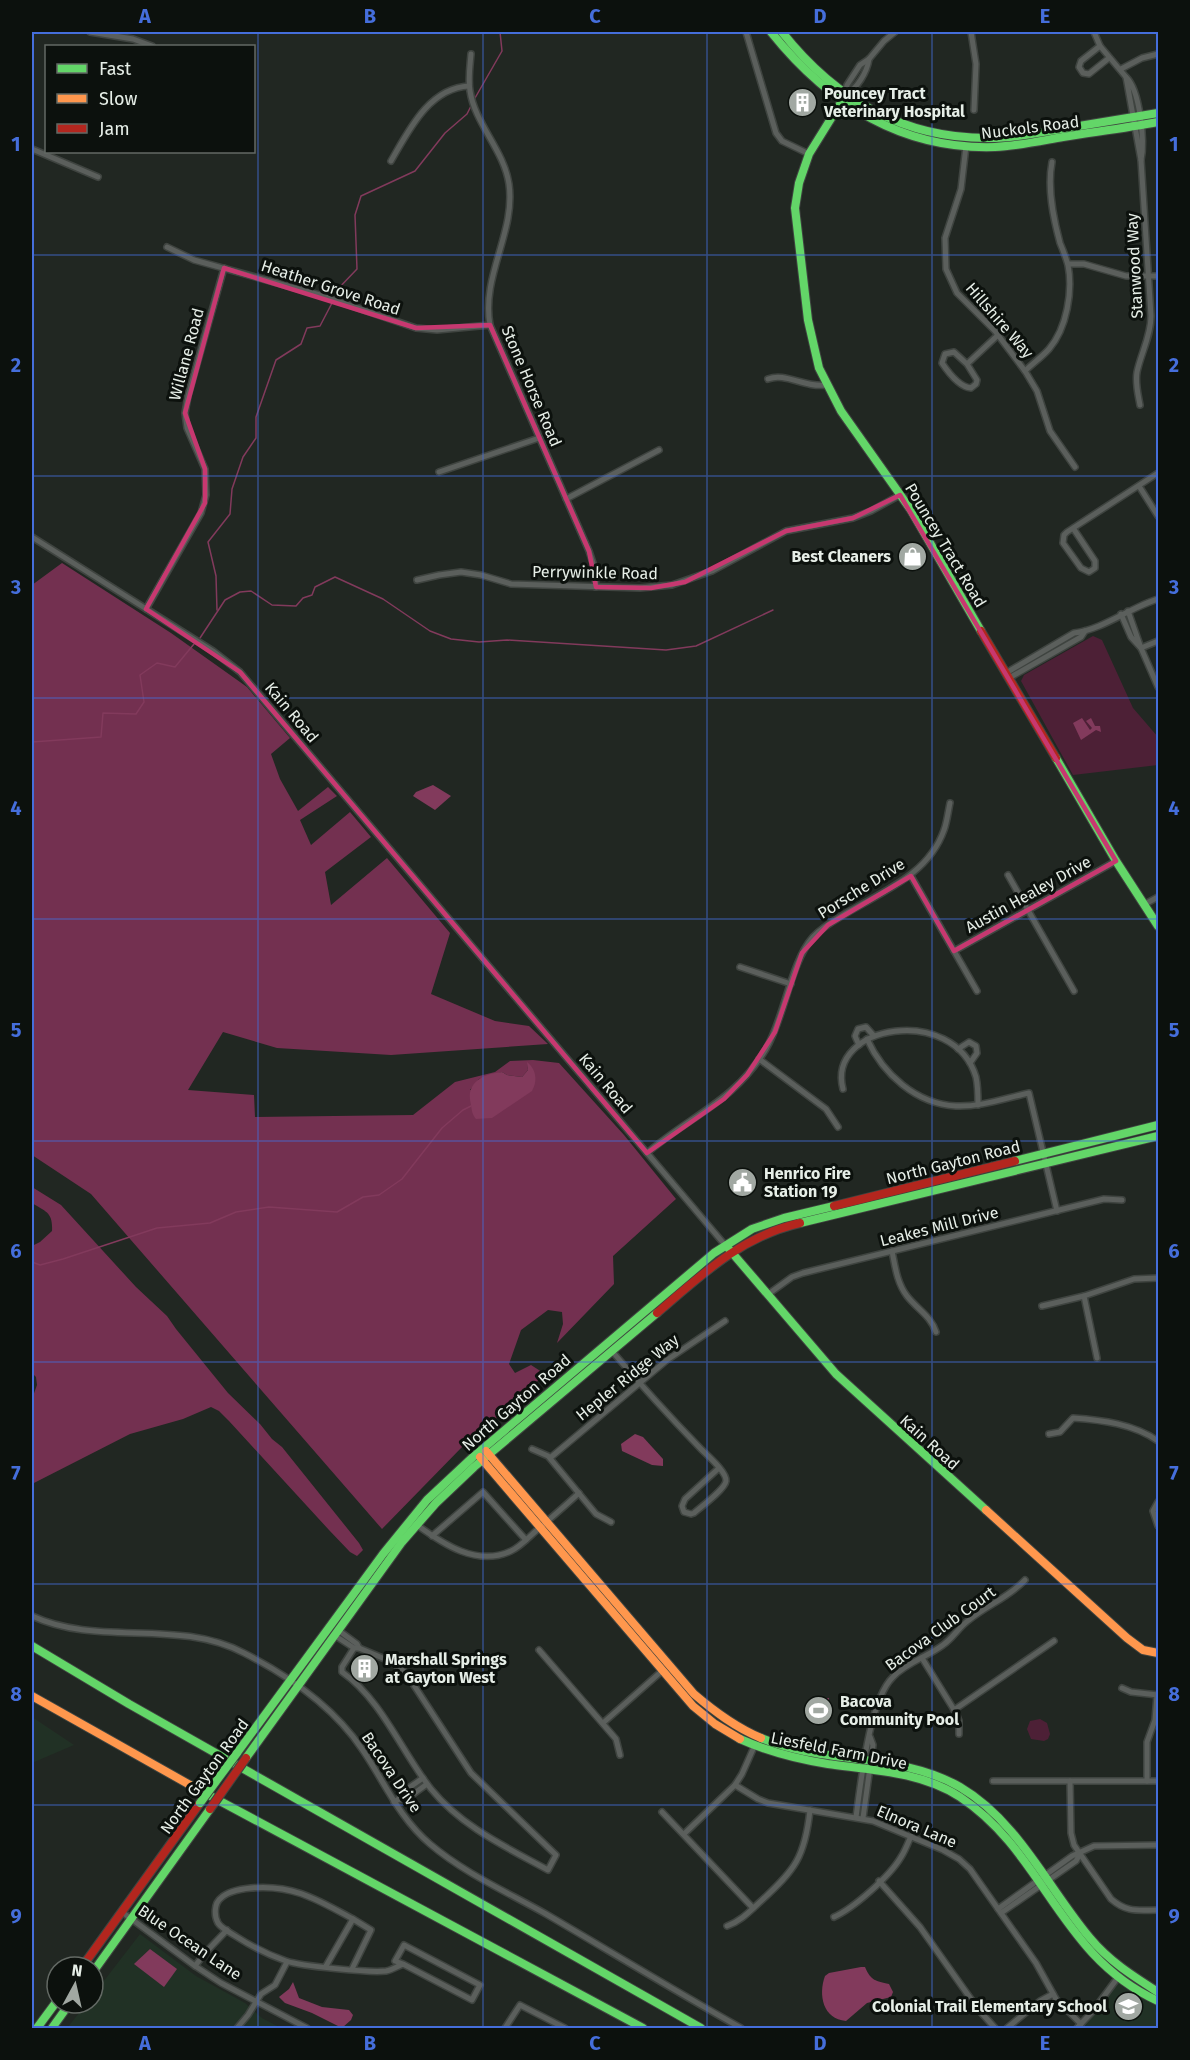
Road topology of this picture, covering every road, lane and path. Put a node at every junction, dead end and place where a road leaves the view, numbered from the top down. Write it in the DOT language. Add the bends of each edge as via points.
graph roads {
  1 [pos="90,32"];
  2 [pos="746,32"];
  3 [pos="771,32"];
  4 [pos="782,32"];
  5 [pos="895,32"];
  6 [pos="971,32"];
  7 [pos="1094,32"];
  8 [pos="110,33"];
  9 [pos="149,45"];
  10 [pos="1100,46"];
  11 [pos="471,54"];
  12 [pos="1158,54"];
  13 [pos="1109,58"];
  14 [pos="1121,69"];
  15 [pos="469,86"];
  16 [pos="843,99"];
  17 [pos="975,110"];
  18 [pos="1158,113"];
  19 [pos="1136,117"];
  20 [pos="1158,122"];
  21 [pos="1137,126"];
  22 [pos="966,146"];
  23 [pos="32,149"];
  24 [pos="809,154"];
  25 [pos="391,161"];
  26 [pos="1052,162"];
  27 [pos="98,177"];
  28 [pos="167,247"];
  29 [pos="1068,264"];
  30 [pos="224,268"];
  31 [pos="1149,276"];
  32 [pos="1158,276"];
  33 [pos="490,325"];
  34 [pos="998,335"];
  35 [pos="967,364"];
  36 [pos="1025,370"];
  37 [pos="768,379"];
  38 [pos="827,385"];
  39 [pos="1140,405"];
  40 [pos="539,438"];
  41 [pos="659,450"];
  42 [pos="1075,467"];
  43 [pos="439,471"];
  44 [pos="1158,473"];
  45 [pos="1139,486"];
  46 [pos="900,495"];
  47 [pos="566,499"];
  48 [pos="1158,516"];
  49 [pos="1073,528"];
  50 [pos="32,537"];
  51 [pos="417,580"];
  52 [pos="596,587"];
  53 [pos="1158,599"];
  54 [pos="146,609"];
  55 [pos="1128,610"];
  56 [pos="1121,614"];
  57 [pos="1158,641"];
  58 [pos="1141,648"];
  59 [pos="1008,676"];
  60 [pos="1158,687"];
  61 [pos="950,804"];
  62 [pos="1116,861"];
  63 [pos="1008,875"];
  64 [pos="911,876"];
  65 [pos="1158,897"];
  66 [pos="1145,904"];
  67 [pos="1028,908"];
  68 [pos="1158,926"];
  69 [pos="954,951"];
  70 [pos="740,968"];
  71 [pos="791,984"];
  72 [pos="977,991"];
  73 [pos="1074,991"];
  74 [pos="874,1036"];
  75 [pos="867,1039"];
  76 [pos="859,1045"];
  77 [pos="958,1049"];
  78 [pos="759,1059"];
  79 [pos="970,1063"];
  80 [pos="843,1089"];
  81 [pos="978,1105"];
  82 [pos="1158,1125"];
  83 [pos="838,1127"];
  84 [pos="1158,1136"];
  85 [pos="647,1153"];
  86 [pos="1043,1153"];
  87 [pos="1046,1163"];
  88 [pos="1122,1200"];
  89 [pos="1057,1211"];
  90 [pos="728,1248"];
  91 [pos="892,1251"];
  92 [pos="1158,1278"];
  93 [pos="767,1295"];
  94 [pos="1084,1296"];
  95 [pos="1042,1306"];
  96 [pos="724,1321"];
  97 [pos="936,1332"];
  98 [pos="611,1350"];
  99 [pos="1097,1358"];
  100 [pos="639,1383"];
  101 [pos="1049,1434"];
  102 [pos="1158,1441"];
  103 [pos="532,1449"];
  104 [pos="483,1454"];
  105 [pos="550,1458"];
  106 [pos="719,1468"];
  107 [pos="579,1493"];
  108 [pos="1158,1502"];
  109 [pos="547,1522"];
  110 [pos="611,1522"];
  111 [pos="417,1524"];
  112 [pos="1158,1526"];
  113 [pos="540,1528"];
  114 [pos="432,1536"];
  115 [pos="526,1540"];
  116 [pos="1025,1580"];
  117 [pos="32,1616"];
  118 [pos="336,1632"];
  119 [pos="1054,1641"];
  120 [pos="32,1646"];
  121 [pos="356,1648"];
  122 [pos="539,1650"];
  123 [pos="1158,1653"];
  124 [pos="922,1658"];
  125 [pos="666,1668"];
  126 [pos="290,1681"];
  127 [pos="298,1686"];
  128 [pos="1122,1688"];
  129 [pos="1158,1695"];
  130 [pos="32,1696"];
  131 [pos="954,1710"];
  132 [pos="603,1723"];
  133 [pos="959,1734"];
  134 [pos="754,1747"];
  135 [pos="620,1755"];
  136 [pos="867,1765"];
  137 [pos="425,1781"];
  138 [pos="993,1781"];
  139 [pos="1070,1781"];
  140 [pos="1147,1781"];
  141 [pos="1158,1781"];
  142 [pos="413,1785"];
  143 [pos="735,1785"];
  144 [pos="417,1791"];
  145 [pos="397,1801"];
  146 [pos="810,1810"];
  147 [pos="662,1812"];
  148 [pos="860,1817"];
  149 [pos="684,1834"];
  150 [pos="911,1836"];
  151 [pos="1158,1845"];
  152 [pos="1080,1854"];
  153 [pos="879,1881"];
  154 [pos="1043,1881"];
  155 [pos="753,1908"];
  156 [pos="1158,1910"];
  157 [pos="1000,1911"];
  158 [pos="122,1912"];
  159 [pos="834,1917"];
  160 [pos="131,1919"];
  161 [pos="354,1919"];
  162 [pos="727,1926"];
  163 [pos="227,1930"];
  164 [pos="91,1955"];
  165 [pos="105,1955"];
  166 [pos="287,1962"];
  167 [pos="403,1964"];
  168 [pos="195,1966"];
  169 [pos="326,1966"];
  170 [pos="352,1969"];
  171 [pos="1120,1974"];
  172 [pos="1158,1992"];
  173 [pos="1053,1994"];
  174 [pos="255,2001"];
  175 [pos="1158,2001"];
  176 [pos="47,2015"];
  177 [pos="61,2015"];
  178 [pos="1079,2026"];
  179 [pos="37,2028"];
  180 [pos="52,2028"];
  181 [pos="237,2028"];
  182 [pos="307,2028"];
  183 [pos="505,2028"];
  184 [pos="565,2028"];
  185 [pos="643,2028"];
  186 [pos="701,2028"];
  187 [pos="741,2028"];
  188 [pos="995,2028"];
  189 [pos="1007,2028"];
  1 -- 8 [label="street"];
  2 -- 24 [label="street" via="776,134"];
  3 -- 16 [label="main road" via="804,73"];
  4 -- 16 [label="main road"];
  5 -- 16 [label="street" via="869,59 868,69"];
  6 -- 17 [label="street"];
  7 -- 10 [label="street, Stanwood Way"];
  8 -- 9 [label="street"];
  10 -- 13 [label="street, Stanwood Way"];
  10 -- 13 [label="street" via="1081,61 1083,73 1089,74"];
  11 -- 15 [label="street, Stone Horse Road"];
  12 -- 14 [label="street"];
  13 -- 14 [label="street, Stanwood Way"];
  14 -- 19 [label="street, Stanwood Way" via="1132,83"];
  15 -- 25 [label="street" via="445,92 425,108"];
  15 -- 33 [label="street, Stone Horse Road" via="509,183 508,217 491,281"];
  16 -- 19 [label="main road, Nuckols Road" via="903,124 968,137 1014,136"];
  16 -- 22 [label="main road, Nuckols Road" via="877,123 907,135"];
  16 -- 24 [label="main road, Pouncey Tract Road"];
  18 -- 19 [label="main road, Nuckols Road"];
  19 -- 21 [label="street, Stanwood Way"];
  20 -- 21 [label="main road, Nuckols Road"];
  21 -- 22 [label="main road, Nuckols Road" via="1008,146"];
  21 -- 31 [label="street, Stanwood Way"];
  22 -- 34 [label="street, Hillshire Way" via="961,189 945,238 946,269 957,293"];
  23 -- 27 [label="street"];
  24 -- 38 [label="main road, Pouncey Tract Road" via="799,183 795,217 810,333"];
  26 -- 29 [label="street" via="1053,208"];
  28 -- 30 [label="street, Heather Grove Road" via="182,256"];
  29 -- 31 [label="street" via="1084,264 1126,276"];
  29 -- 36 [label="street" via="1068,299 1061,327 1050,348"];
  30 -- 33 [label="street, Heather Grove Road" via="416,328"];
  30 -- 54 [label="street, Willane Road" via="185,413 190,437 205,469 205,503"];
  31 -- 32 [label="street"];
  31 -- 39 [label="street, Stanwood Way" via="1151,324 1137,372"];
  33 -- 40 [label="street, Stone Horse Road"];
  34 -- 35 [label="street"];
  34 -- 36 [label="street, Hillshire Way"];
  35 -- 35 [label="street" via="977,380 971,388 964,387 942,363 945,354 954,352"];
  36 -- 42 [label="street, Hillshire Way" via="1050,431"];
  37 -- 38 [label="street" via="779,376 810,386"];
  38 -- 46 [label="main road, Pouncey Tract Road"];
  40 -- 43 [label="street"];
  40 -- 47 [label="street, Stone Horse Road"];
  41 -- 47 [label="street"];
  44 -- 45 [label="street"];
  45 -- 48 [label="street"];
  45 -- 49 [label="street"];
  46 -- 52 [label="street, Perrywinkle Road" via="853,518 786,531 684,582 651,588"];
  46 -- 59 [label="main road, Pouncey Tract Road"];
  47 -- 52 [label="street, Stone Horse Road" via="590,551"];
  49 -- 49 [label="street" via="1064,535 1063,543 1081,568 1089,572 1095,561"];
  50 -- 54 [label="street, Kain Road"];
  51 -- 52 [label="street, Perrywinkle Road" via="465,572 511,584"];
  53 -- 55 [label="street"];
  54 -- 85 [label="street, Kain Road" via="240,672"];
  55 -- 56 [label="street"];
  55 -- 58 [label="street"];
  56 -- 58 [label="street" via="1131,637"];
  56 -- 59 [label="street"];
  57 -- 58 [label="street"];
  58 -- 60 [label="street"];
  59 -- 62 [label="main road, Pouncey Tract Road"];
  61 -- 64 [label="street, Porsche Drive" via="944,831 933,852"];
  62 -- 66 [label="main road, Pouncey Tract Road"];
  62 -- 67 [label="street, Austin Healey Drive"];
  63 -- 67 [label="street"];
  64 -- 69 [label="street"];
  64 -- 71 [label="street, Porsche Drive" via="820,930 802,953"];
  65 -- 66 [label="street"];
  66 -- 68 [label="main road, Pouncey Tract Road"];
  67 -- 69 [label="street, Austin Healey Drive"];
  67 -- 73 [label="street"];
  69 -- 72 [label="street"];
  70 -- 71 [label="street"];
  71 -- 78 [label="street, Porsche Drive" via="775,1032"];
  74 -- 75 [label="street"];
  74 -- 76 [label="street" via="866,1027 858,1029 855,1036"];
  74 -- 77 [label="street" via="900,1030 919,1031 936,1035"];
  75 -- 76 [label="street"];
  75 -- 81 [label="street" via="878,1060 905,1087 941,1103"];
  76 -- 80 [label="street" via="843,1068"];
  77 -- 79 [label="street"];
  77 -- 79 [label="street" via="969,1042 976,1046 977,1053"];
  78 -- 83 [label="street" via="826,1109"];
  78 -- 85 [label="street, Porsche Drive" via="724,1099"];
  79 -- 81 [label="street" via="976,1078"];
  81 -- 86 [label="street" via="1029,1093"];
  82 -- 86 [label="main road, North Gayton Road"];
  84 -- 87 [label="main road, North Gayton Road"];
  85 -- 90 [label="street, Kain Road"];
  86 -- 87 [label="street"];
  86 -- 90 [label="main road, North Gayton Road" via="784,1218 752,1229"];
  87 -- 89 [label="street"];
  87 -- 90 [label="main road, North Gayton Road" via="794,1224"];
  88 -- 89 [label="street, Leakes Mill Drive" via="1108,1199"];
  89 -- 91 [label="street, Leakes Mill Drive"];
  90 -- 93 [label="main road, Kain Road"];
  90 -- 98 [label="main road, North Gayton Road"];
  90 -- 104 [label="main road, North Gayton Road" via="693,1269"];
  91 -- 93 [label="street, Leakes Mill Drive" via="803,1273"];
  91 -- 97 [label="street" via="901,1287 930,1319"];
  92 -- 94 [label="street" via="1134,1279"];
  93 -- 123 [label="main road, Kain Road" via="825,1362 879,1414 1126,1638 1143,1650"];
  94 -- 95 [label="street"];
  94 -- 99 [label="street"];
  96 -- 100 [label="street, Hepler Ridge Way"];
  98 -- 100 [label="street"];
  98 -- 104 [label="main road, North Gayton Road"];
  100 -- 105 [label="street, Hepler Ridge Way"];
  100 -- 106 [label="street"];
  101 -- 102 [label="street" via="1060,1432 1073,1418 1126,1426"];
  103 -- 105 [label="street"];
  104 -- 109 [label="main road, Liesfeld Farm Drive"];
  104 -- 111 [label="main road, North Gayton Road"];
  104 -- 113 [label="main road, Liesfeld Farm Drive"];
  104 -- 126 [label="main road, North Gayton Road" via="439,1488 404,1526"];
  105 -- 107 [label="street"];
  106 -- 106 [label="street" via="726,1476 724,1486 694,1513 684,1512 685,1499"];
  107 -- 109 [label="street"];
  107 -- 110 [label="street" via="598,1516"];
  108 -- 112 [label="street" via="1154,1511"];
  109 -- 113 [label="street"];
  109 -- 125 [label="main road, Liesfeld Farm Drive"];
  111 -- 114 [label="street"];
  111 -- 118 [label="main road, North Gayton Road"];
  113 -- 115 [label="street"];
  113 -- 125 [label="main road, Liesfeld Farm Drive"];
  114 -- 115 [label="street" via="464,1553 481,1556 511,1551"];
  114 -- 115 [label="street" via="483,1492"];
  116 -- 124 [label="street, Bacova Club Court"];
  117 -- 126 [label="street, Bacova Drive" via="57,1626 93,1632 172,1634 216,1642 244,1653"];
  118 -- 121 [label="street"];
  118 -- 127 [label="main road, North Gayton Road"];
  119 -- 131 [label="street"];
  120 -- 186 [label="main road"];
  121 -- 137 [label="street" via="342,1672 363,1690"];
  121 -- 137 [label="street" via="392,1662 406,1673 471,1773 556,1855 548,1870 471,1827"];
  122 -- 132 [label="street"];
  124 -- 131 [label="street"];
  124 -- 136 [label="street, Bacova Club Court" via="894,1676 885,1687 870,1737 873,1744"];
  125 -- 132 [label="street"];
  125 -- 134 [label="main road, Liesfeld Farm Drive" via="693,1706 727,1733"];
  125 -- 136 [label="main road, Liesfeld Farm Drive" via="710,1710 753,1737 789,1749"];
  126 -- 127 [label="street, Bacova Drive"];
  126 -- 158 [label="main road, North Gayton Road, bridge"];
  127 -- 145 [label="street, Bacova Drive" via="345,1727"];
  127 -- 160 [label="main road, North Gayton Road, bridge"];
  128 -- 129 [label="street"];
  129 -- 140 [label="street" via="1147,1742"];
  130 -- 185 [label="main road"];
  131 -- 133 [label="street"];
  132 -- 135 [label="street" via="616,1739"];
  134 -- 136 [label="main road, Liesfeld Farm Drive" via="791,1758"];
  134 -- 143 [label="street"];
  136 -- 148 [label="street, Bacova Club Court"];
  136 -- 154 [label="main road, Liesfeld Farm Drive" via="929,1773 967,1790 1007,1825"];
  137 -- 142 [label="street"];
  137 -- 144 [label="street"];
  138 -- 139 [label="street"];
  139 -- 140 [label="street"];
  139 -- 152 [label="street" via="1072,1839"];
  140 -- 141 [label="street"];
  142 -- 144 [label="street"];
  142 -- 145 [label="street"];
  143 -- 146 [label="street, Elnora Lane" via="768,1803"];
  143 -- 149 [label="street"];
  144 -- 145 [label="street"];
  145 -- 187 [label="street, Bacova Drive" via="429,1844 472,1873"];
  146 -- 148 [label="street, Elnora Lane"];
  146 -- 155 [label="street" via="805,1843 795,1865"];
  147 -- 149 [label="street"];
  148 -- 150 [label="street, Elnora Lane"];
  149 -- 155 [label="street"];
  150 -- 153 [label="street" via="892,1870"];
  150 -- 157 [label="street, Elnora Lane" via="959,1859"];
  151 -- 152 [label="street" via="1101,1845"];
  152 -- 154 [label="street" via="1076,1861"];
  152 -- 156 [label="street" via="1118,1905 1131,1910"];
  153 -- 159 [label="street" via="851,1908"];
  153 -- 188 [label="street" via="920,1927"];
  154 -- 157 [label="street"];
  154 -- 171 [label="main road, Liesfeld Farm Drive"];
  155 -- 162 [label="street"];
  157 -- 173 [label="street, Elnora Lane"];
  158 -- 160 [label="street, Blue Ocean Lane"];
  158 -- 164 [label="main road, North Gayton Road"];
  160 -- 165 [label="main road, North Gayton Road"];
  160 -- 168 [label="street, Blue Ocean Lane"];
  161 -- 163 [label="street" via="297,1891 258,1887 232,1892 217,1901 218,1922"];
  161 -- 169 [label="street"];
  161 -- 170 [label="street" via="371,1930"];
  163 -- 166 [label="street"];
  163 -- 168 [label="street"];
  166 -- 169 [label="street"];
  166 -- 174 [label="street" via="274,1985"];
  167 -- 167 [label="street" via="472,2000 480,1985 404,1945 395,1961"];
  167 -- 170 [label="street" via="387,1971"];
  168 -- 174 [label="street, Blue Ocean Lane"];
  169 -- 170 [label="street"];
  171 -- 172 [label="main road, Liesfeld Farm Drive"];
  171 -- 175 [label="main road, Liesfeld Farm Drive"];
  171 -- 178 [label="street"];
  173 -- 178 [label="street, Elnora Lane"];
  173 -- 189 [label="street"];
  174 -- 181 [label="street"];
  174 -- 182 [label="street, Blue Ocean Lane"];
  176 -- 179 [label="main road"];
  177 -- 180 [label="main road"];
  183 -- 184 [label="street" via="520,2005"];
}
